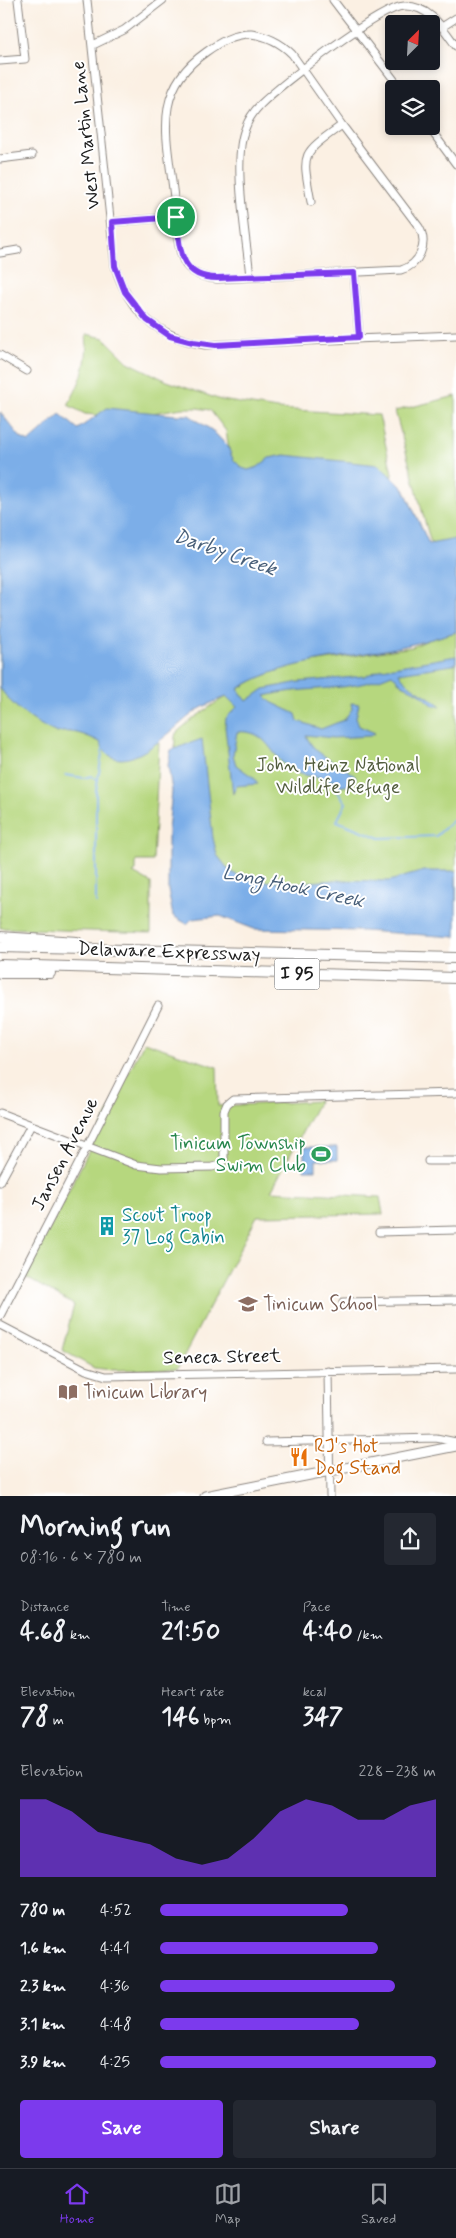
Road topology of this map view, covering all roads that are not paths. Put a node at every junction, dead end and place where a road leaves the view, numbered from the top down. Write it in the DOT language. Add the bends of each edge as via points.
graph roads {
  1 [pos="18,0"];
  2 [pos="87,0"];
  3 [pos="163,0"];
  4 [pos="333,0"];
  5 [pos="403,3"];
  6 [pos="456,18"];
  7 [pos="442,27"];
  8 [pos="358,30"];
  9 [pos="93,45"];
  10 [pos="456,46"];
  11 [pos="0,61"];
  12 [pos="302,69"];
  13 [pos="394,80"];
  14 [pos="342,125"];
  15 [pos="435,135"];
  16 [pos="32,155"];
  17 [pos="0,159"];
  18 [pos="456,164"];
  19 [pos="311,202"];
  20 [pos="176,217"];
  21 [pos="112,222"];
  22 [pos="18,250"];
  23 [pos="0,253"];
  24 [pos="354,273"];
  25 [pos="250,277"];
  26 [pos="456,335"];
  27 [pos="359,337"];
  28 [pos="0,355"];
  29 [pos="27,371"];
  30 [pos="0,937"];
  31 [pos="0,947"];
  32 [pos="177,951"];
  33 [pos="456,958"];
  34 [pos="0,965"];
  35 [pos="139,970"];
  36 [pos="0,973"];
  37 [pos="456,978"];
  38 [pos="158,1006"];
  39 [pos="456,1093"];
  40 [pos="0,1112"];
  41 [pos="31,1125"];
  42 [pos="88,1147"];
  43 [pos="428,1161"];
  44 [pos="456,1161"];
  45 [pos="0,1182"];
  46 [pos="456,1230"];
  47 [pos="380,1232"];
  48 [pos="456,1300"];
  49 [pos="343,1302"];
  50 [pos="0,1316"];
  51 [pos="0,1325"];
  52 [pos="456,1369"];
  53 [pos="328,1372"];
  54 [pos="329,1441"];
  55 [pos="266,1442"];
  56 [pos="456,1442"];
  57 [pos="456,1446"];
  58 [pos="330,1471"];
  59 [pos="239,1492"];
  60 [pos="205,1496"];
  61 [pos="330,1496"];
  1 -- 11 [label="street" via="25,59"];
  2 -- 9 [label="street, West Martin Lane"];
  3 -- 9 [label="street" via="124,30"];
  4 -- 8 [label="street"];
  5 -- 7 [label="street" via="423,10"];
  5 -- 8 [label="street"];
  6 -- 7 [label="street"];
  7 -- 10 [label="street"];
  8 -- 12 [label="street"];
  8 -- 13 [label="street"];
  9 -- 21 [label="street, West Martin Lane"];
  12 -- 14 [label="street"];
  12 -- 20 [label="street" via="284,45 270,38 246,34 224,40 184,70 167,106"];
  12 -- 25 [label="street" via="259,106 242,137 239,162"];
  14 -- 19 [label="street" via="308,153 305,160"];
  14 -- 24 [label="street" via="420,226 423,236 420,256 409,267"];
  15 -- 18 [label="street"];
  16 -- 17 [label="street"];
  20 -- 21 [label="street"];
  20 -- 25 [label="street" via="181,252 190,269 209,278"];
  21 -- 27 [label="street, West Martin Lane" via="115,266 125,292 147,320 170,336 216,345"];
  22 -- 23 [label="street"];
  24 -- 25 [label="street"];
  24 -- 27 [label="street"];
  26 -- 27 [label="street, West Martin Lane"];
  28 -- 29 [label="street"];
  30 -- 32 [label="highway"];
  31 -- 32 [label="highway, Delaware Expressway / I 95"];
  32 -- 33 [label="highway, Delaware Expressway / I 95"];
  34 -- 35 [label="highway, Delaware Expressway / I 95"];
  35 -- 36 [label="highway"];
  35 -- 37 [label="highway, Delaware Expressway / I 95"];
  38 -- 42 [label="street, Jansen Avenue"];
  39 -- 42 [label="street" via="230,1100 224,1110 224,1159 218,1166 148,1167 124,1162"];
  40 -- 41 [label="street"];
  41 -- 42 [label="street"];
  41 -- 45 [label="street"];
  42 -- 50 [label="street, Jansen Avenue"];
  43 -- 44 [label="street"];
  46 -- 47 [label="street"];
  48 -- 49 [label="street"];
  51 -- 53 [label="street, Seneca Street" via="82,1368 102,1375"];
  52 -- 53 [label="street, Seneca Street"];
  53 -- 54 [label="street"];
  54 -- 55 [label="street"];
  54 -- 56 [label="street" via="436,1438"];
  54 -- 58 [label="street"];
  57 -- 58 [label="main road"];
  58 -- 59 [label="main road"];
  58 -- 61 [label="street"];
  59 -- 60 [label="main road"];
}
